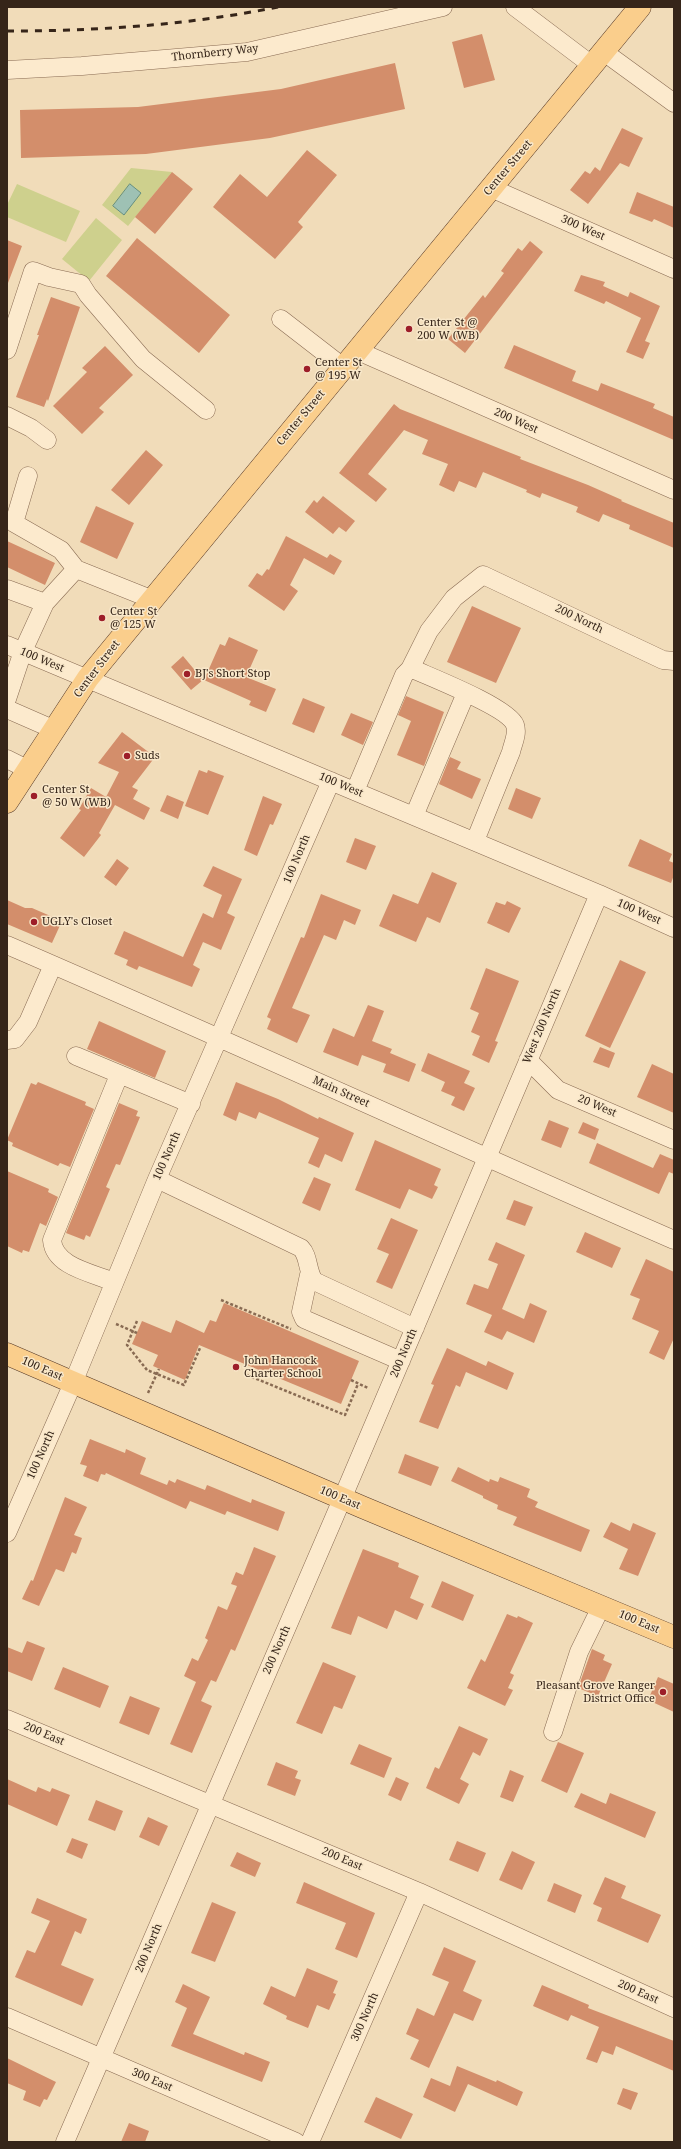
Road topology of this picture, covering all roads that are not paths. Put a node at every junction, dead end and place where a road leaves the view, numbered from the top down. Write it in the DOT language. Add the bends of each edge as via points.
graph roads {
  1 [pos="443,7"];
  2 [pos="515,7"];
  3 [pos="640,7"];
  4 [pos="599,59"];
  5 [pos="7,70"];
  6 [pos="674,103"];
  7 [pos="491,188"];
  8 [pos="674,269"];
  9 [pos="281,319"];
  10 [pos="7,350"];
  11 [pos="350,359"];
  12 [pos="206,410"];
  13 [pos="7,416"];
  14 [pos="47,440"];
  15 [pos="28,476"];
  16 [pos="674,490"];
  17 [pos="76,569"];
  18 [pos="7,589"];
  19 [pos="151,599"];
  20 [pos="45,603"];
  21 [pos="15,648"];
  22 [pos="674,661"];
  23 [pos="410,669"];
  24 [pos="11,673"];
  25 [pos="88,678"];
  26 [pos="466,693"];
  27 [pos="7,699"];
  28 [pos="7,709"];
  29 [pos="55,730"];
  30 [pos="7,759"];
  31 [pos="28,770"];
  32 [pos="331,781"];
  33 [pos="355,791"];
  34 [pos="7,802"];
  35 [pos="414,816"];
  36 [pos="475,841"];
  37 [pos="599,894"];
  38 [pos="674,928"];
  39 [pos="7,945"];
  40 [pos="53,965"];
  41 [pos="220,1037"];
  42 [pos="7,1040"];
  43 [pos="76,1056"];
  44 [pos="528,1060"];
  45 [pos="119,1075"];
  46 [pos="191,1104"];
  47 [pos="674,1140"];
  48 [pos="487,1158"];
  49 [pos="157,1179"];
  50 [pos="674,1240"];
  51 [pos="310,1275"];
  52 [pos="114,1282"];
  53 [pos="415,1328"];
  54 [pos="7,1354"];
  55 [pos="401,1360"];
  56 [pos="73,1383"];
  57 [pos="342,1499"];
  58 [pos="7,1533"];
  59 [pos="601,1606"];
  60 [pos="674,1637"];
  61 [pos="7,1719"];
  62 [pos="553,1732"];
  63 [pos="210,1803"];
  64 [pos="420,1892"];
  65 [pos="674,2008"];
  66 [pos="7,2017"];
  67 [pos="102,2058"];
  68 [pos="65,2142"];
  69 [pos="296,2142"];
  70 [pos="310,2142"];
  1 -- 5 [label="street, Thornberry Way" via="247,52"];
  2 -- 4 [label="street"];
  3 -- 4 [label="main road, Center Street"];
  4 -- 6 [label="street"];
  4 -- 7 [label="main road, Center Street"];
  7 -- 8 [label="street, 300 West"];
  7 -- 11 [label="main road, Center Street"];
  9 -- 11 [label="street, 200 West"];
  10 -- 12 [label="street" via="33,271 81,284 143,359"];
  11 -- 16 [label="street, 200 West"];
  11 -- 19 [label="main road, Center Street"];
  13 -- 14 [label="street" via="31,428"];
  15 -- 17 [label="street" via="14,522 61,550"];
  17 -- 19 [label="street"];
  17 -- 20 [label="street"];
  18 -- 20 [label="street"];
  19 -- 25 [label="main road, Center Street"];
  20 -- 21 [label="street"];
  21 -- 24 [label="street"];
  21 -- 25 [label="street, 100 West"];
  22 -- 23 [label="street, 200 North" via="663,660 483,575 454,598 429,632"];
  23 -- 26 [label="street"];
  23 -- 33 [label="street" via="404,675"];
  24 -- 27 [label="street"];
  25 -- 29 [label="main road, Center Street"];
  25 -- 32 [label="street, 100 West"];
  26 -- 35 [label="street"];
  26 -- 36 [label="street" via="509,717 516,730 511,752"];
  28 -- 29 [label="street"];
  29 -- 31 [label="main road, Center Street"];
  30 -- 31 [label="street"];
  31 -- 34 [label="main road, Center Street"];
  32 -- 33 [label="street, 100 West"];
  32 -- 41 [label="street, 100 North"];
  33 -- 35 [label="street, 100 West"];
  35 -- 36 [label="street, 100 West"];
  36 -- 37 [label="street, 100 West"];
  37 -- 38 [label="street, 100 West"];
  37 -- 44 [label="street, West 200 North"];
  39 -- 40 [label="street, Main Street"];
  40 -- 41 [label="street, Main Street"];
  40 -- 42 [label="street" via="28,1022 15,1039"];
  41 -- 46 [label="street, 100 North"];
  41 -- 48 [label="street, Main Street"];
  43 -- 45 [label="street"];
  44 -- 47 [label="street, 20 West" via="558,1090"];
  44 -- 48 [label="street, West 200 North"];
  45 -- 46 [label="street"];
  45 -- 52 [label="street" via="52,1240 55,1253 66,1262"];
  46 -- 49 [label="street, 100 North"];
  48 -- 50 [label="street, Main Street"];
  48 -- 53 [label="street, 200 North"];
  49 -- 51 [label="street" via="301,1248"];
  49 -- 52 [label="street, 100 North"];
  51 -- 53 [label="street" via="314,1281 326,1288"];
  51 -- 55 [label="street" via="301,1312 304,1319"];
  52 -- 56 [label="street, 100 North"];
  53 -- 55 [label="street, 200 North"];
  54 -- 56 [label="main road, 100 East"];
  55 -- 57 [label="street, 200 North"];
  56 -- 57 [label="main road, 100 East"];
  56 -- 58 [label="street, 100 North"];
  57 -- 59 [label="main road, 100 East"];
  57 -- 63 [label="street, 200 North"];
  59 -- 60 [label="main road, 100 East"];
  59 -- 62 [label="street" via="579,1652"];
  61 -- 63 [label="street, 200 East"];
  63 -- 64 [label="street, 200 East"];
  63 -- 67 [label="street, 200 North"];
  64 -- 65 [label="street, 200 East"];
  64 -- 70 [label="street, 300 North"];
  66 -- 67 [label="street, 300 East"];
  67 -- 68 [label="street, 200 North"];
  67 -- 69 [label="street, 300 East"];
}
